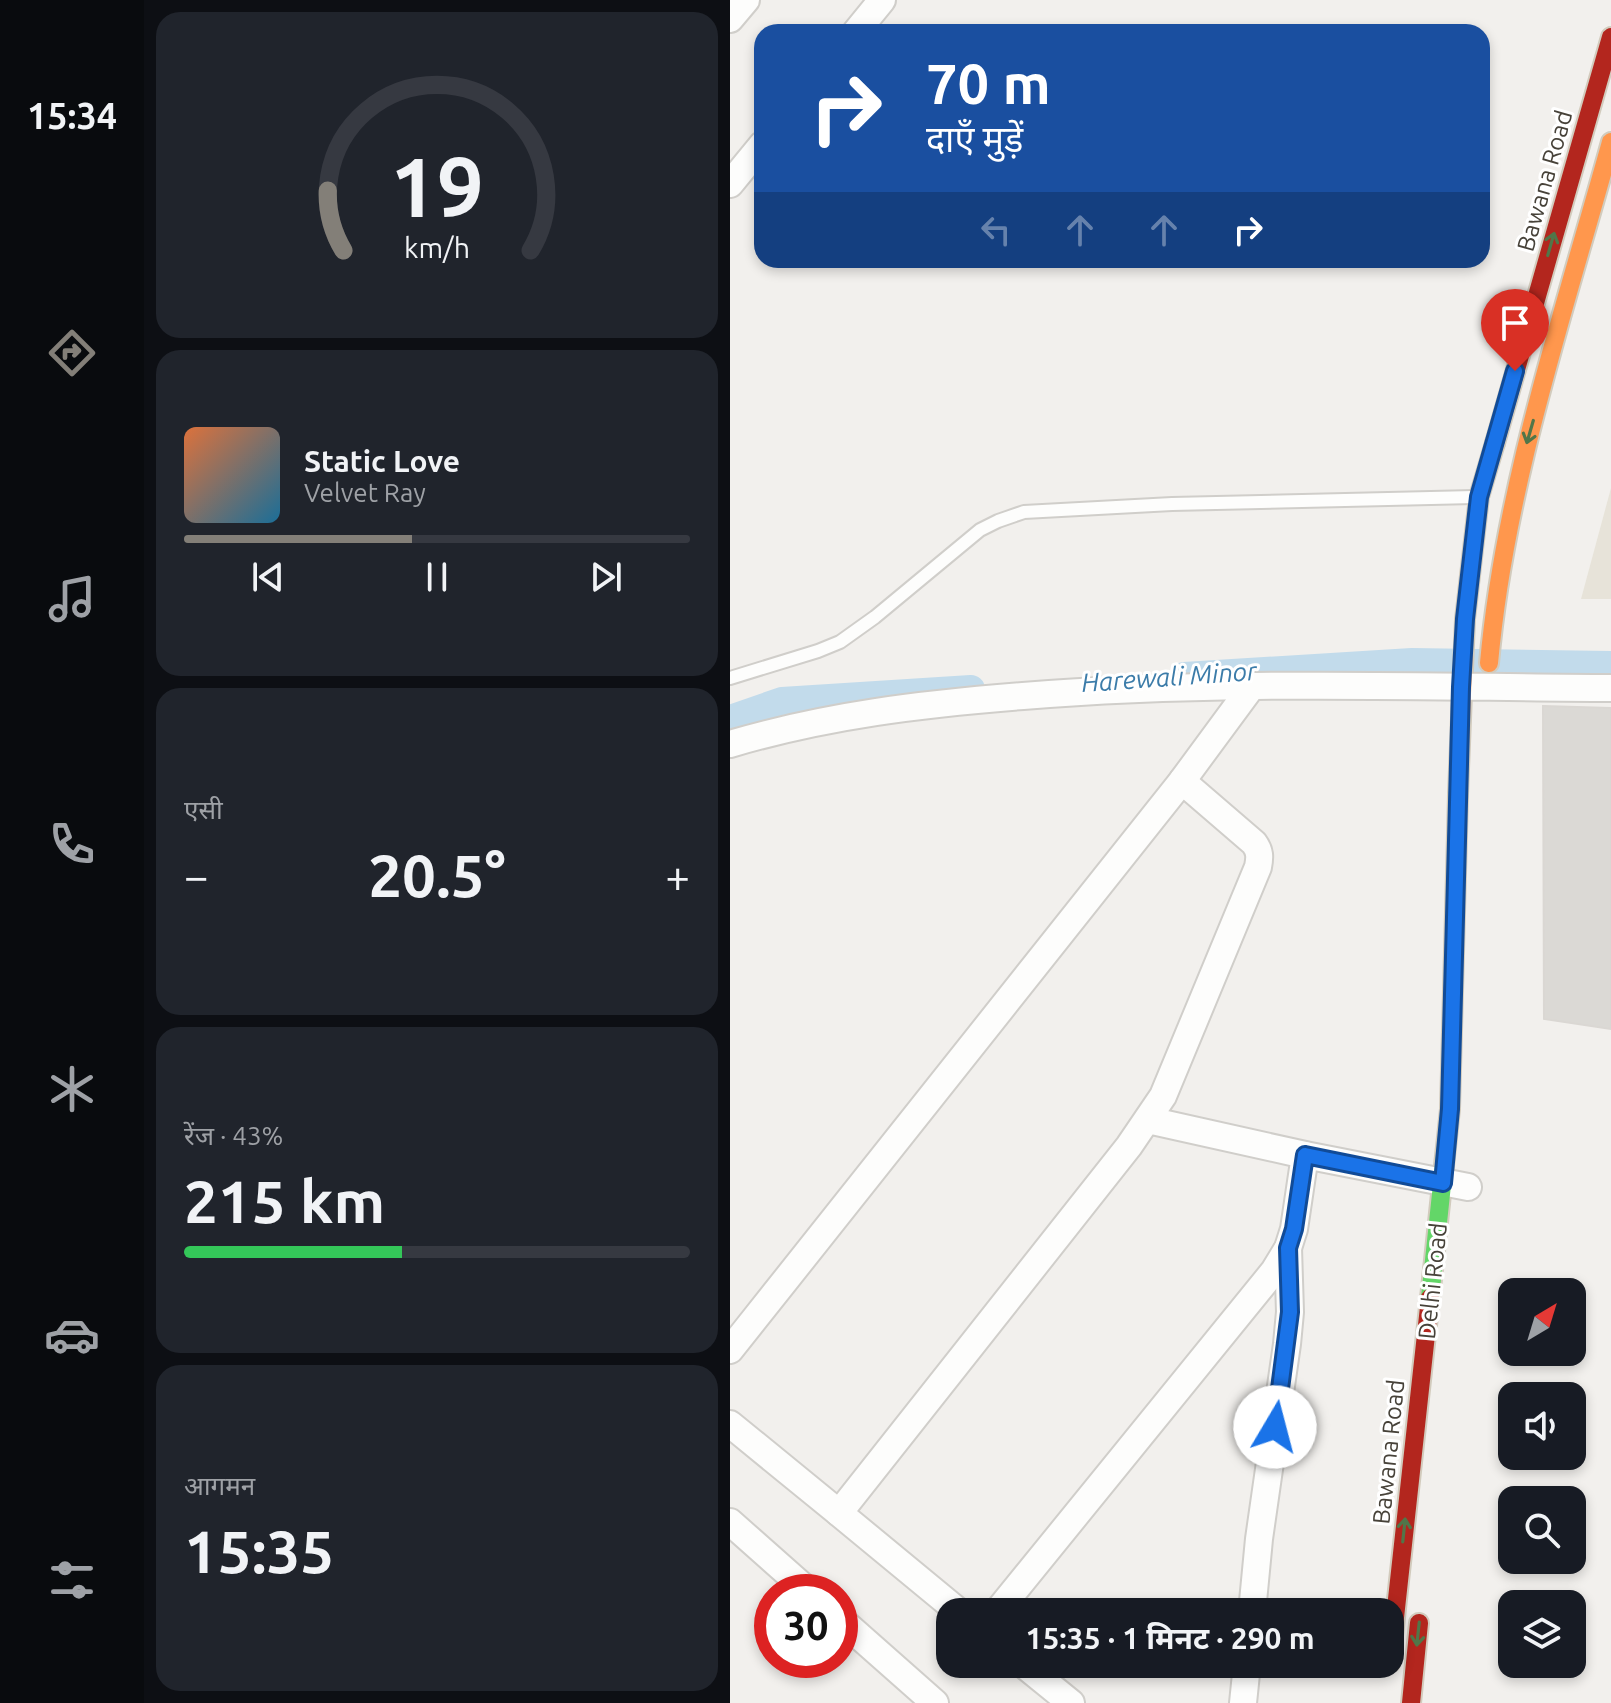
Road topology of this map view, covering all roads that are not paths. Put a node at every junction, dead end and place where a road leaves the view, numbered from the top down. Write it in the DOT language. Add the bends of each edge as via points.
graph roads {
  1 [pos="746,0"];
  2 [pos="882,0"];
  3 [pos="730,19"];
  4 [pos="862,24"];
  5 [pos="1611,37"];
  6 [pos="1611,142"];
  7 [pos="754,155"];
  8 [pos="730,184"];
  9 [pos="1479,497"];
  10 [pos="1474,540"];
  11 [pos="1506,543"];
  12 [pos="730,678"];
  13 [pos="1462,679"];
  14 [pos="1252,686"];
  15 [pos="1488,687"];
  16 [pos="1611,688"];
  17 [pos="730,744"];
  18 [pos="1182,781"];
  19 [pos="1148,1120"];
  20 [pos="1305,1155"];
  21 [pos="1462,1185"];
  22 [pos="1288,1248"];
  23 [pos="730,1350"];
  24 [pos="730,1424"];
  25 [pos="839,1513"];
  26 [pos="730,1522"];
  27 [pos="789,1574"];
  28 [pos="942,1598"];
  29 [pos="1008,1598"];
  30 [pos="1253,1598"];
  31 [pos="1400,1598"];
  32 [pos="1421,1611"];
  33 [pos="858,1635"];
  34 [pos="1040,1678"];
  35 [pos="1246,1678"];
  36 [pos="935,1703"];
  37 [pos="1071,1703"];
  38 [pos="1243,1703"];
  39 [pos="1411,1703"];
  1 -- 3 [label="street"];
  2 -- 4 [label="street"];
  9 -- 5 [label="main road, Bawana Road, one-way"];
  6 -- 11 [label="main road, one-way" via="1520,469"];
  7 -- 8 [label="street"];
  9 -- 10 [label="main road, Bawana Road"];
  9 -- 12 [label="lane" via="1024,512 980,530 840,642"];
  10 -- 11 [label="main road"];
  10 -- 13 [label="main road, Bawana Road"];
  11 -- 15 [label="main road"];
  13 -- 14 [label="street"];
  13 -- 15 [label="street"];
  13 -- 21 [label="main road, Bawana Road" via="1459,1032 1450,1109"];
  14 -- 17 [label="street" via="1098,690 937,703 823,720"];
  14 -- 18 [label="street"];
  15 -- 16 [label="street"];
  18 -- 19 [label="street" via="1254,843 1260,858 1163,1096"];
  18 -- 23 [label="street"];
  19 -- 20 [label="street"];
  19 -- 25 [label="street"];
  20 -- 21 [label="street"];
  20 -- 22 [label="street"];
  31 -- 21 [label="main road, Bawana Road, one-way"];
  22 -- 29 [label="street"];
  22 -- 30 [label="street" via="1287,1344"];
  24 -- 25 [label="street"];
  25 -- 28 [label="street"];
  26 -- 27 [label="street"];
  32 -- 39 [label="main road, one-way"];
  33 -- 36 [label="street"];
  34 -- 37 [label="street"];
  35 -- 38 [label="street"];
}
